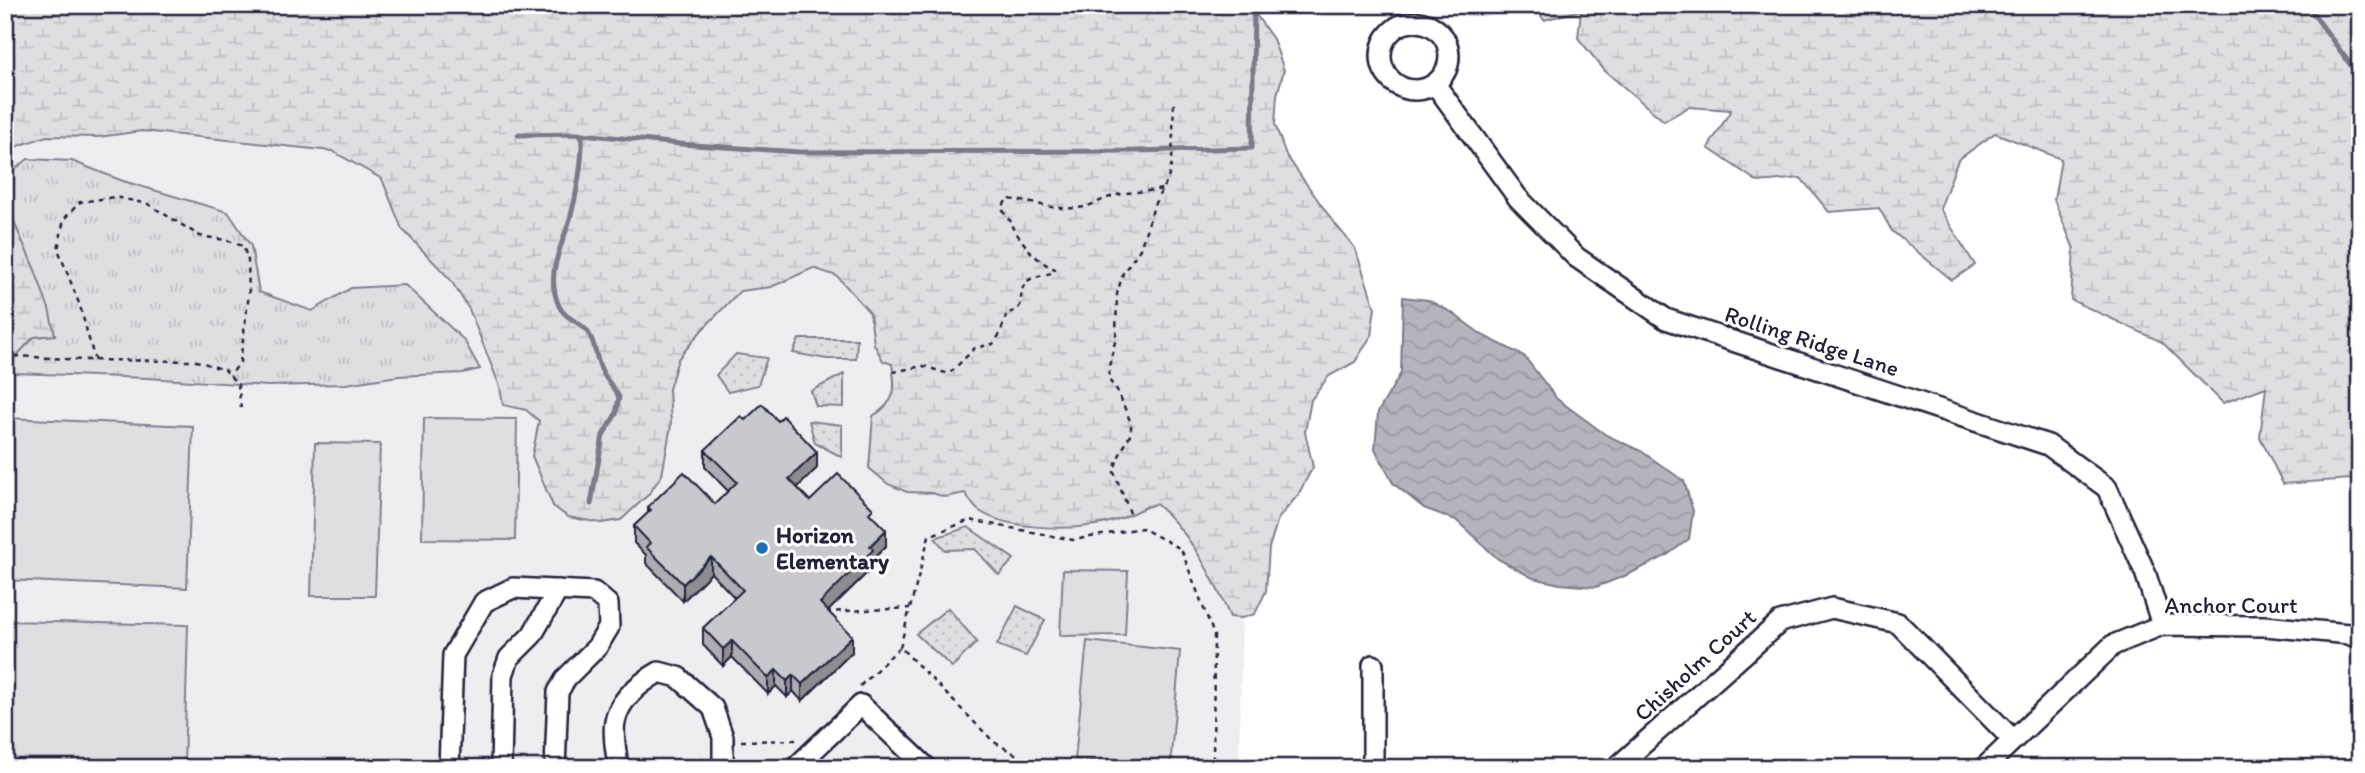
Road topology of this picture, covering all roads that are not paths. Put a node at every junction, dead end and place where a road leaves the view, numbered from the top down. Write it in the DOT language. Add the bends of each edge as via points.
graph roads {
  1 [pos="1435,83"];
  2 [pos="558,590"];
  3 [pos="2162,625"];
  4 [pos="2360,639"];
  5 [pos="1373,665"];
  6 [pos="2013,740"];
  7 [pos="611,763"];
  8 [pos="449,768"];
  9 [pos="501,768"];
  10 [pos="555,768"];
  11 [pos="723,768"];
  12 [pos="795,768"];
  13 [pos="927,768"];
  14 [pos="1373,768"];
  15 [pos="1616,768"];
  16 [pos="1984,768"];
  1 -- 3 [label="street, Rolling Ridge Lane" via="1518,198 1576,257 1666,318 2048,444 2106,488 2145,572"];
  2 -- 8 [label="street" via="513,588 484,602 453,655"];
  2 -- 9 [label="street" via="532,635 509,658 503,674"];
  2 -- 10 [label="street" via="594,592 608,604 609,627 558,692"];
  3 -- 4 [label="street, Anchor Court" via="2265,626"];
  3 -- 6 [label="street, Anchor Court" via="2113,645"];
  5 -- 14 [label="street"];
  6 -- 15 [label="street, Chisholm Court" via="1898,623 1832,608 1780,622"];
  6 -- 16 [label="street, Anchor Court"];
  7 -- 11 [label="street" via="614,722 623,702 640,682 659,672 678,677 713,708 723,737"];
  12 -- 13 [label="street" via="861,705"];
}
